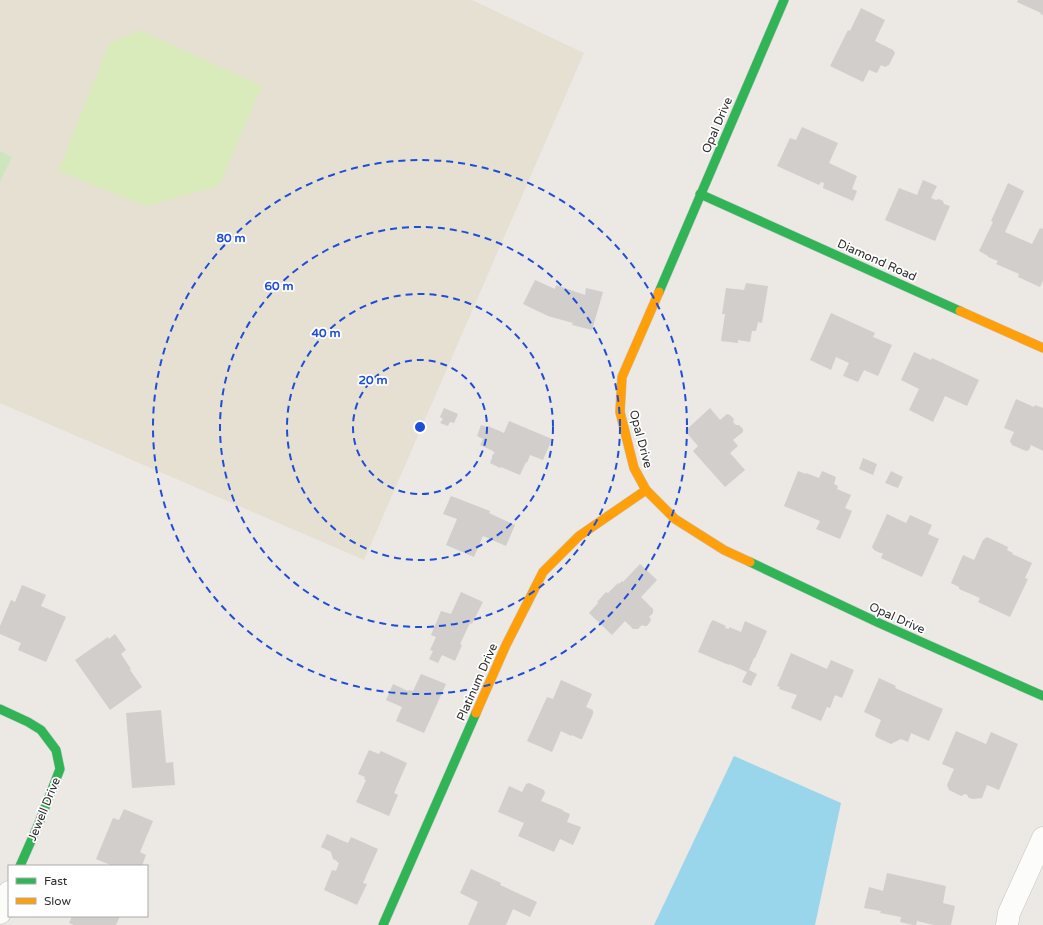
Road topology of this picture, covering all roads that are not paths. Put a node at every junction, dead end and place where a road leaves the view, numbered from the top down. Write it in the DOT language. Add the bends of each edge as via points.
graph roads {
  1 [pos="784,0"];
  2 [pos="700,194"];
  3 [pos="1043,348"];
  4 [pos="646,490"];
  5 [pos="1043,696"];
  6 [pos="0,709"];
  7 [pos="1043,838"];
  8 [pos="20,865"];
  9 [pos="8,894"];
  10 [pos="0,913"];
  11 [pos="383,925"];
  12 [pos="1007,925"];
  1 -- 2 [label="street, Opal Drive"];
  2 -- 3 [label="street, Diamond Road"];
  2 -- 4 [label="street, Opal Drive" via="622,377 620,412 634,468"];
  4 -- 5 [label="street, Opal Drive" via="675,519 724,550 878,623"];
  4 -- 11 [label="street, Platinum Drive" via="578,536 543,572 506,645"];
  6 -- 8 [label="street, Jewell Drive" via="41,730 56,750 60,769"];
  7 -- 12 [label="street" via="1008,913"];
  9 -- 10 [label="street"];
}
